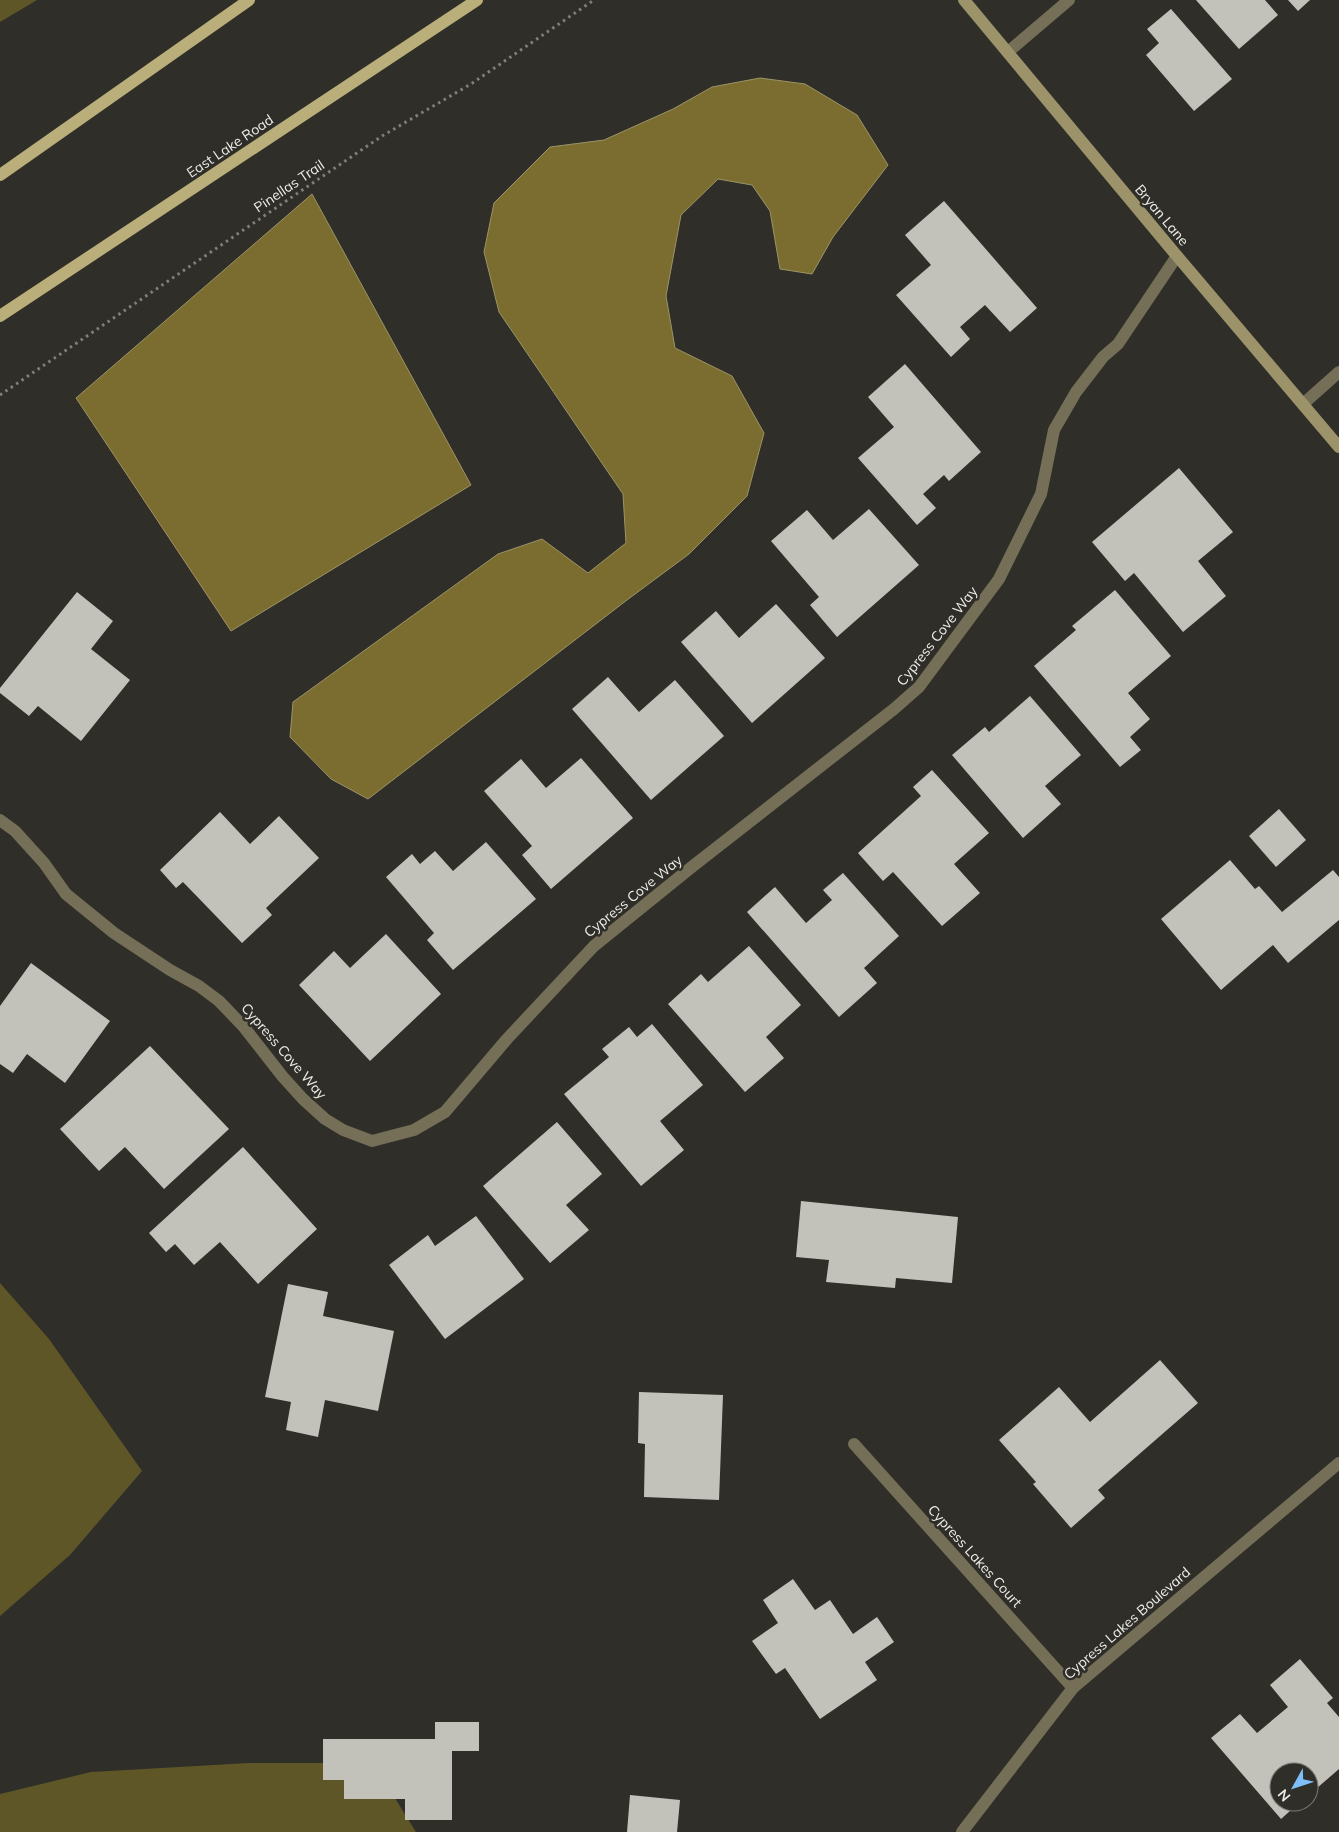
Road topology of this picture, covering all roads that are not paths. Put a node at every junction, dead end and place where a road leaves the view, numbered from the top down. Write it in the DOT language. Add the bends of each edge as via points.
graph roads {
  1 [pos="249,0"];
  2 [pos="477,0"];
  3 [pos="964,0"];
  4 [pos="1069,0"];
  5 [pos="1008,52"];
  6 [pos="0,175"];
  7 [pos="1177,256"];
  8 [pos="0,316"];
  9 [pos="1339,372"];
  10 [pos="1304,404"];
  11 [pos="1339,447"];
  12 [pos="0,820"];
  13 [pos="854,1444"];
  14 [pos="1339,1463"];
  15 [pos="1073,1688"];
  16 [pos="962,1832"];
  1 -- 6 [label="main road"];
  2 -- 8 [label="main road, East Lake Road"];
  3 -- 5 [label="street, Bryan Lane"];
  4 -- 5 [label="street"];
  5 -- 7 [label="street, Bryan Lane"];
  7 -- 10 [label="street, Bryan Lane"];
  7 -- 12 [label="street, Cypress Cove Way" via="1118,344 1103,357 1072,400 1054,430 1041,494 999,579 919,687 594,946 445,1112 414,1130 372,1141 325,1119 283,1077 220,1002 114,932 66,894 44,863 15,831"];
  9 -- 10 [label="street"];
  10 -- 11 [label="street, Bryan Lane"];
  13 -- 15 [label="street, Cypress Lakes Court"];
  14 -- 15 [label="street, Cypress Lakes Boulevard"];
  15 -- 16 [label="street, Cypress Lakes Boulevard"];
}
